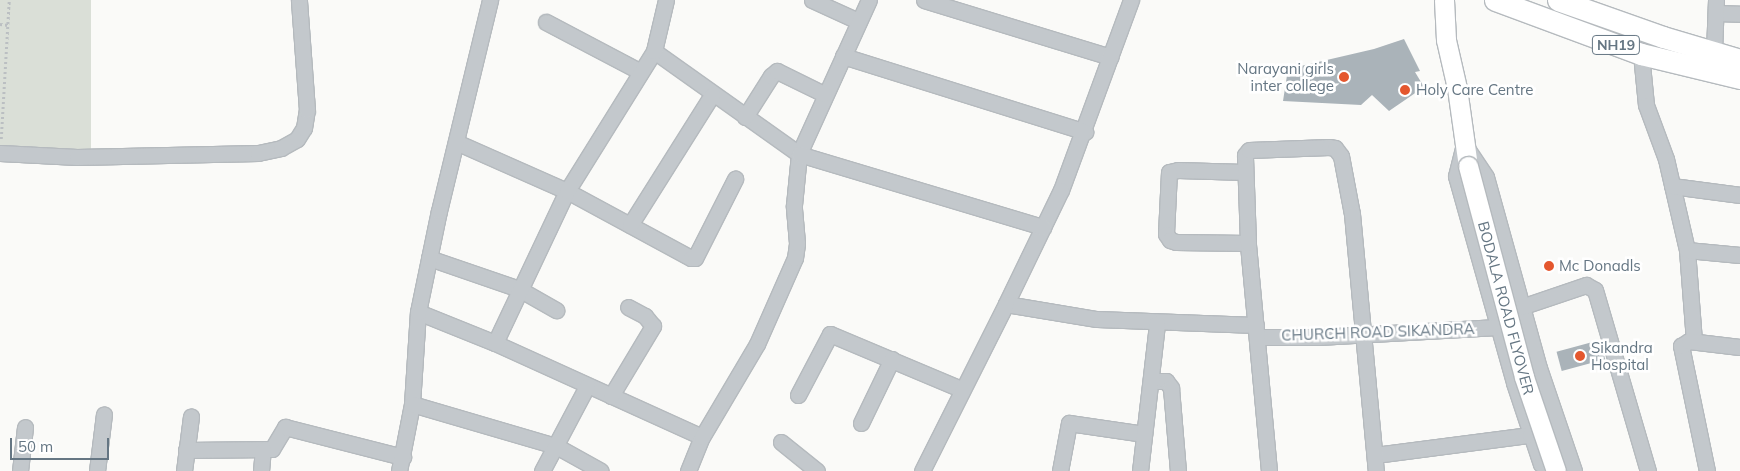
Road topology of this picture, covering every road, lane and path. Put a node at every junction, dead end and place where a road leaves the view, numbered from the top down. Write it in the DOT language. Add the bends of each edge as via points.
graph roads {
  1 [pos="9,0"];
  2 [pos="299,0"];
  3 [pos="490,0"];
  4 [pos="666,0"];
  5 [pos="812,0"];
  6 [pos="869,0"];
  7 [pos="924,0"];
  8 [pos="1131,0"];
  9 [pos="1444,0"];
  10 [pos="1496,0"];
  11 [pos="1558,0"];
  12 [pos="1716,6"];
  13 [pos="1740,14"];
  14 [pos="858,21"];
  15 [pos="546,22"];
  16 [pos="0,24"];
  17 [pos="8,25"];
  18 [pos="654,51"];
  19 [pos="1714,52"];
  20 [pos="1641,54"];
  21 [pos="843,56"];
  22 [pos="1111,57"];
  23 [pos="1740,60"];
  24 [pos="639,71"];
  25 [pos="1740,78"];
  26 [pos="824,94"];
  27 [pos="712,95"];
  28 [pos="745,117"];
  29 [pos="1085,132"];
  30 [pos="458,143"];
  31 [pos="1464,144"];
  32 [pos="2,146"];
  33 [pos="799,154"];
  34 [pos="1245,172"];
  35 [pos="735,179"];
  36 [pos="1672,186"];
  37 [pos="567,191"];
  38 [pos="1740,195"];
  39 [pos="630,225"];
  40 [pos="1043,227"];
  41 [pos="1248,243"];
  42 [pos="1687,250"];
  43 [pos="1740,255"];
  44 [pos="429,258"];
  45 [pos="519,289"];
  46 [pos="1006,304"];
  47 [pos="628,307"];
  48 [pos="1521,307"];
  49 [pos="556,310"];
  50 [pos="418,312"];
  51 [pos="1157,323"];
  52 [pos="1498,327"];
  53 [pos="1256,331"];
  54 [pos="1364,334"];
  55 [pos="1694,341"];
  56 [pos="495,343"];
  57 [pos="1740,347"];
  58 [pos="892,359"];
  59 [pos="1151,382"];
  60 [pos="587,386"];
  61 [pos="961,390"];
  62 [pos="798,394"];
  63 [pos="611,396"];
  64 [pos="412,404"];
  65 [pos="104,414"];
  66 [pos="191,416"];
  67 [pos="861,423"];
  68 [pos="1559,423"];
  69 [pos="25,427"];
  70 [pos="1144,434"];
  71 [pos="1530,435"];
  72 [pos="702,437"];
  73 [pos="781,442"];
  74 [pos="556,446"];
  75 [pos="186,450"];
  76 [pos="263,450"];
  77 [pos="1375,455"];
  78 [pos="401,464"];
  79 [pos="20,471"];
  80 [pos="97,471"];
  81 [pos="184,471"];
  82 [pos="261,471"];
  83 [pos="542,471"];
  84 [pos="601,471"];
  85 [pos="688,471"];
  86 [pos="817,471"];
  87 [pos="922,471"];
  88 [pos="1060,471"];
  89 [pos="1140,471"];
  90 [pos="1178,471"];
  91 [pos="1269,471"];
  92 [pos="1376,471"];
  93 [pos="1556,471"];
  94 [pos="1563,471"];
  95 [pos="1574,471"];
  96 [pos="1648,471"];
  97 [pos="1707,471"];
  1 -- 17 [label="path"];
  2 -- 32 [label="street" via="306,110 304,128 297,139 281,148 258,153 77,157"];
  3 -- 30 [label="street"];
  4 -- 18 [label="street"];
  5 -- 14 [label="street"];
  6 -- 14 [label="street"];
  7 -- 22 [label="street"];
  8 -- 22 [label="street"];
  9 -- 31 [label="main road, BODALA ROAD FLYOVER" via="1446,40 1457,88"];
  10 -- 20 [label="highway, NH19"];
  11 -- 19 [label="highway, NH19"];
  12 -- 13 [label="street"];
  12 -- 19 [label="street"];
  14 -- 21 [label="street"];
  15 -- 24 [label="street"];
  16 -- 17 [label="path"];
  17 -- 32 [label="path"];
  18 -- 24 [label="street"];
  18 -- 27 [label="street"];
  19 -- 23 [label="highway, NH19"];
  20 -- 25 [label="highway, NH19"];
  20 -- 36 [label="street" via="1646,105 1666,159"];
  21 -- 26 [label="street"];
  21 -- 29 [label="street"];
  22 -- 29 [label="street"];
  24 -- 37 [label="street"];
  26 -- 28 [label="street" via="777,71"];
  26 -- 33 [label="street"];
  27 -- 28 [label="street"];
  27 -- 39 [label="street"];
  28 -- 33 [label="street"];
  29 -- 40 [label="street"];
  30 -- 37 [label="street"];
  30 -- 44 [label="street"];
  31 -- 48 [label="street" via="1486,177"];
  31 -- 52 [label="street" via="1456,176"];
  31 -- 93 [label="main road, BODALA ROAD FLYOVER, bridge" via="1519,360"];
  33 -- 40 [label="street"];
  33 -- 72 [label="street" via="795,188 798,243 795,258 757,344"];
  34 -- 41 [label="street"];
  34 -- 41 [label="street" via="1169,172 1166,234 1176,242"];
  34 -- 54 [label="street" via="1245,155 1249,150 1329,147 1339,152 1352,214"];
  35 -- 39 [label="street" via="695,258"];
  36 -- 38 [label="street"];
  36 -- 42 [label="street"];
  37 -- 39 [label="street"];
  37 -- 45 [label="street"];
  40 -- 46 [label="street"];
  41 -- 53 [label="street"];
  42 -- 43 [label="street"];
  42 -- 55 [label="street"];
  44 -- 45 [label="street"];
  44 -- 50 [label="street"];
  45 -- 49 [label="street"];
  45 -- 56 [label="street"];
  46 -- 51 [label="street, CHURCH ROAD SIKANDRA" via="1097,319"];
  46 -- 61 [label="street"];
  47 -- 63 [label="street" via="646,316 653,326"];
  48 -- 68 [label="street"];
  48 -- 96 [label="street" via="1586,285 1595,290"];
  50 -- 56 [label="street"];
  50 -- 64 [label="street"];
  51 -- 53 [label="street, CHURCH ROAD SIKANDRA"];
  51 -- 59 [label="street"];
  52 -- 54 [label="street, CHURCH ROAD SIKANDRA"];
  52 -- 71 [label="street"];
  53 -- 54 [label="street, CHURCH ROAD SIKANDRA"];
  53 -- 91 [label="street"];
  54 -- 77 [label="street"];
  55 -- 57 [label="street"];
  55 -- 97 [label="street" via="1684,343 1682,353"];
  56 -- 60 [label="street"];
  58 -- 61 [label="street"];
  58 -- 62 [label="street" via="830,334"];
  58 -- 67 [label="street"];
  59 -- 70 [label="street"];
  59 -- 90 [label="street" via="1166,382 1171,388"];
  60 -- 63 [label="street"];
  60 -- 74 [label="street"];
  61 -- 87 [label="street"];
  63 -- 72 [label="street"];
  64 -- 74 [label="street"];
  64 -- 78 [label="street"];
  65 -- 80 [label="street"];
  66 -- 75 [label="street"];
  68 -- 71 [label="street"];
  68 -- 95 [label="street"];
  69 -- 79 [label="street"];
  70 -- 88 [label="street" via="1069,423"];
  70 -- 89 [label="street"];
  71 -- 77 [label="street"];
  71 -- 94 [label="street" via="1541,464"];
  72 -- 85 [label="street"];
  73 -- 86 [label="street"];
  74 -- 83 [label="street"];
  74 -- 84 [label="street"];
  75 -- 76 [label="street"];
  75 -- 81 [label="street"];
  76 -- 78 [label="street" via="274,448 284,427"];
  76 -- 82 [label="street"];
  77 -- 92 [label="street"];
}
